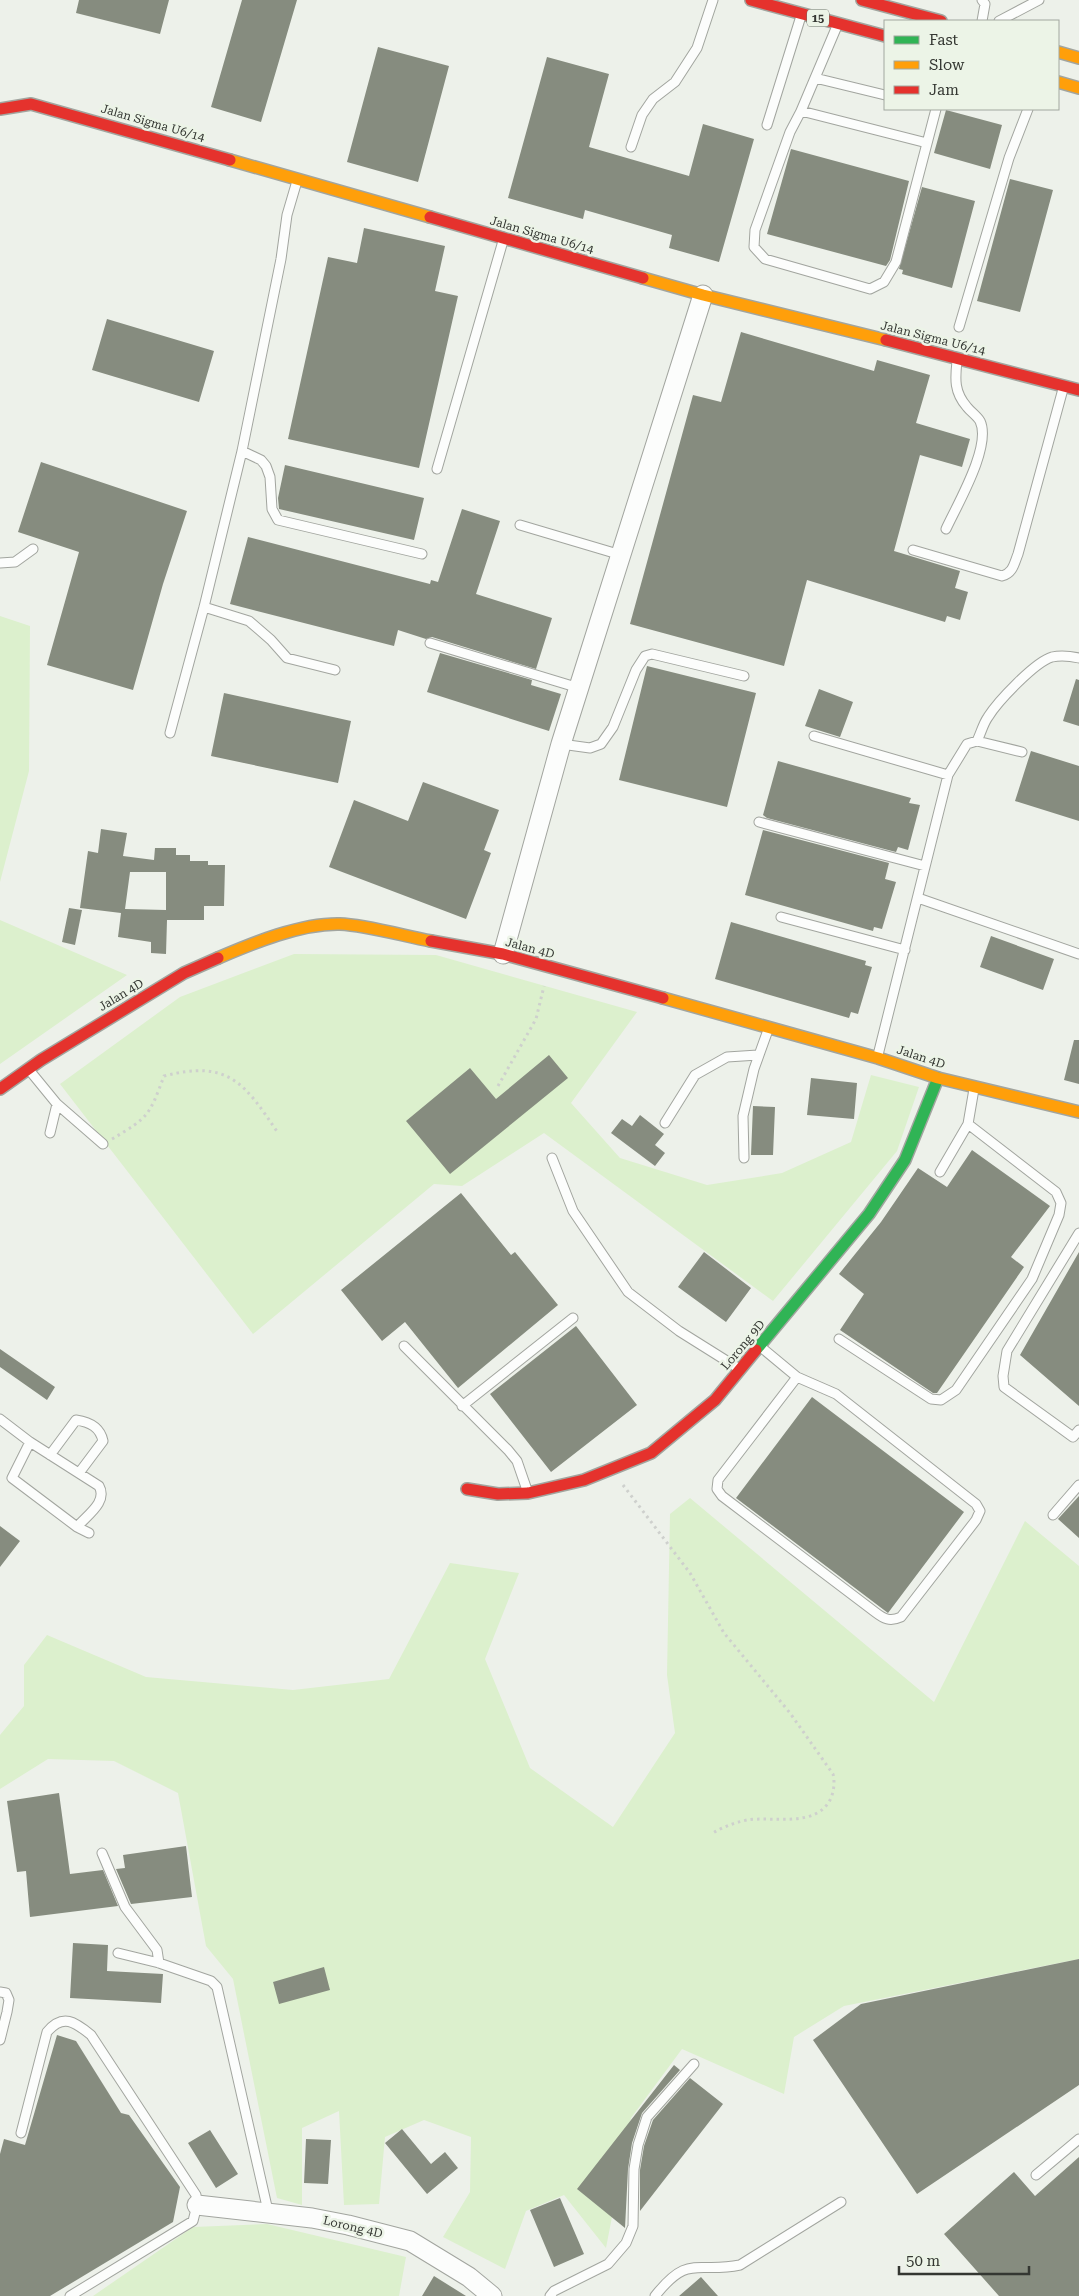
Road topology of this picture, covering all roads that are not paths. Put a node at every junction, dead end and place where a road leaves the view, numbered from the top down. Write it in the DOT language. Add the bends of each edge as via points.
graph roads {
  1 [pos="713,0"];
  2 [pos="751,0"];
  3 [pos="862,0"];
  4 [pos="982,0"];
  5 [pos="1039,0"];
  6 [pos="802,14"];
  7 [pos="937,20"];
  8 [pos="982,20"];
  9 [pos="1001,20"];
  10 [pos="838,24"];
  11 [pos="884,36"];
  12 [pos="1059,52"];
  13 [pos="1079,58"];
  14 [pos="815,78"];
  15 [pos="1059,82"];
  16 [pos="1079,88"];
  17 [pos="884,95"];
  18 [pos="0,109"];
  19 [pos="936,110"];
  20 [pos="1028,110"];
  21 [pos="801,111"];
  22 [pos="767,126"];
  23 [pos="927,143"];
  24 [pos="631,147"];
  25 [pos="298,178"];
  26 [pos="503,238"];
  27 [pos="703,295"];
  28 [pos="959,327"];
  29 [pos="957,358"];
  30 [pos="1063,386"];
  31 [pos="1079,390"];
  32 [pos="242,451"];
  33 [pos="437,469"];
  34 [pos="520,525"];
  35 [pos="946,529"];
  36 [pos="33,549"];
  37 [pos="913,550"];
  38 [pos="422,554"];
  39 [pos="621,555"];
  40 [pos="0,562"];
  41 [pos="204,607"];
  42 [pos="430,643"];
  43 [pos="1079,658"];
  44 [pos="336,670"];
  45 [pos="744,676"];
  46 [pos="579,688"];
  47 [pos="170,733"];
  48 [pos="814,736"];
  49 [pos="977,742"];
  50 [pos="561,744"];
  51 [pos="1022,752"];
  52 [pos="948,775"];
  53 [pos="759,822"];
  54 [pos="926,866"];
  55 [pos="918,898"];
  56 [pos="781,917"];
  57 [pos="905,950"];
  58 [pos="503,954"];
  59 [pos="1079,954"];
  60 [pos="769,1027"];
  61 [pos="758,1055"];
  62 [pos="878,1058"];
  63 [pos="29,1069"];
  64 [pos="938,1078"];
  65 [pos="974,1086"];
  66 [pos="0,1089"];
  67 [pos="57,1104"];
  68 [pos="1079,1112"];
  69 [pos="665,1123"];
  70 [pos="968,1124"];
  71 [pos="50,1133"];
  72 [pos="103,1144"];
  73 [pos="552,1158"];
  74 [pos="744,1158"];
  75 [pos="940,1172"];
  76 [pos="1079,1233"];
  77 [pos="573,1318"];
  78 [pos="839,1339"];
  79 [pos="404,1346"];
  80 [pos="760,1346"];
  81 [pos="740,1369"];
  82 [pos="798,1377"];
  83 [pos="462,1406"];
  84 [pos="0,1419"];
  85 [pos="1079,1430"];
  86 [pos="30,1442"];
  87 [pos="50,1455"];
  88 [pos="80,1473"];
  89 [pos="1079,1485"];
  90 [pos="467,1489"];
  91 [pos="528,1493"];
  92 [pos="1053,1515"];
  93 [pos="77,1527"];
  94 [pos="90,1533"];
  95 [pos="102,1853"];
  96 [pos="118,1953"];
  97 [pos="159,1963"];
  98 [pos="0,1992"];
  99 [pos="0,2040"];
  100 [pos="694,2064"];
  101 [pos="21,2133"];
  102 [pos="1079,2139"];
  103 [pos="1036,2175"];
  104 [pos="841,2202"];
  105 [pos="197,2205"];
  106 [pos="268,2211"];
  107 [pos="70,2296"];
  108 [pos="492,2296"];
  109 [pos="550,2296"];
  110 [pos="655,2296"];
  1 -- 24 [label="lane" via="697,48 675,82 642,115"];
  2 -- 6 [label="main road, 15"];
  3 -- 7 [label="main road"];
  4 -- 8 [label="lane" via="985,4"];
  5 -- 9 [label="lane"];
  6 -- 10 [label="main road, 15"];
  6 -- 22 [label="lane"];
  10 -- 11 [label="main road, 15"];
  10 -- 14 [label="lane"];
  12 -- 13 [label="main road"];
  14 -- 17 [label="lane"];
  14 -- 21 [label="lane"];
  15 -- 16 [label="main road"];
  18 -- 25 [label="main road, Jalan Sigma U6/14" via="31,104"];
  19 -- 23 [label="lane"];
  20 -- 28 [label="lane" via="1009,158"];
  21 -- 23 [label="lane"];
  21 -- 23 [label="lane" via="790,132 755,230 754,246 765,259 870,289 884,282 896,262"];
  25 -- 26 [label="main road, Jalan Sigma U6/14"];
  25 -- 32 [label="lane" via="287,215"];
  26 -- 27 [label="main road, Jalan Sigma U6/14"];
  26 -- 33 [label="lane"];
  27 -- 29 [label="main road, Jalan Sigma U6/14"];
  27 -- 39 [label="street"];
  29 -- 30 [label="main road, Jalan Sigma U6/14"];
  29 -- 35 [label="lane" via="955,384 958,396 980,421 981,449"];
  30 -- 31 [label="main road, Jalan Sigma U6/14"];
  30 -- 37 [label="lane" via="1018,554 1008,574 1002,576"];
  32 -- 38 [label="lane" via="266,466 272,509 278,520"];
  32 -- 41 [label="lane"];
  34 -- 39 [label="lane"];
  36 -- 40 [label="lane" via="15,562"];
  39 -- 46 [label="street"];
  41 -- 44 [label="lane" via="249,621 287,658"];
  41 -- 47 [label="lane"];
  42 -- 46 [label="lane"];
  43 -- 49 [label="lane" via="1050,658 1027,674 994,708"];
  45 -- 50 [label="lane" via="652,654 646,656 636,670 613,727 601,744 590,748"];
  46 -- 50 [label="street"];
  48 -- 52 [label="lane"];
  49 -- 51 [label="lane"];
  49 -- 52 [label="lane" via="967,744"];
  50 -- 58 [label="street"];
  52 -- 54 [label="lane"];
  53 -- 54 [label="lane"];
  54 -- 55 [label="lane"];
  55 -- 57 [label="lane"];
  55 -- 59 [label="lane"];
  56 -- 57 [label="lane"];
  57 -- 62 [label="lane"];
  58 -- 60 [label="main road, Jalan 4D"];
  58 -- 63 [label="main road, Jalan 4D" via="341,924 316,925 248,945 184,973"];
  60 -- 61 [label="lane"];
  60 -- 62 [label="main road, Jalan 4D"];
  61 -- 69 [label="lane" via="727,1057 695,1075"];
  61 -- 74 [label="lane" via="743,1116"];
  62 -- 64 [label="main road, Jalan 4D"];
  63 -- 66 [label="main road, Jalan 4D"];
  63 -- 67 [label="lane"];
  64 -- 65 [label="main road, Jalan 4D"];
  64 -- 80 [label="main road, Lorong 9D" via="905,1160 869,1214"];
  65 -- 68 [label="main road, Jalan 4D"];
  65 -- 70 [label="lane"];
  67 -- 71 [label="lane"];
  67 -- 72 [label="lane"];
  70 -- 75 [label="lane"];
  70 -- 78 [label="lane" via="1056,1192 1061,1203 1032,1280 956,1390 942,1400 930,1399"];
  73 -- 81 [label="lane" via="573,1211 628,1292 680,1331"];
  76 -- 85 [label="lane" via="1007,1351 1003,1376 1004,1387 1073,1436"];
  77 -- 83 [label="lane"];
  79 -- 83 [label="lane"];
  80 -- 81 [label="main road, Lorong 9D"];
  80 -- 82 [label="lane"];
  81 -- 91 [label="main road, Lorong 9D" via="715,1400 651,1453 584,1480"];
  82 -- 82 [label="lane" via="836,1394 976,1504 980,1511 901,1617 894,1620 885,1619 875,1612 717,1489 718,1480"];
  83 -- 91 [label="lane" via="517,1461"];
  84 -- 86 [label="lane"];
  86 -- 87 [label="lane"];
  86 -- 93 [label="lane" via="12,1478"];
  87 -- 88 [label="lane"];
  87 -- 88 [label="lane" via="76,1420 87,1422 101,1431 104,1441"];
  88 -- 93 [label="lane" via="99,1486 102,1492 101,1500"];
  89 -- 92 [label="lane"];
  90 -- 91 [label="main road, Lorong 9D" via="498,1494"];
  93 -- 94 [label="lane"];
  95 -- 97 [label="lane" via="124,1906 157,1950"];
  96 -- 97 [label="lane"];
  97 -- 106 [label="lane" via="211,1981 217,1987"];
  98 -- 99 [label="lane" via="6,1993 8,2000"];
  100 -- 109 [label="lane" via="646,2117 634,2169 633,2226 626,2243 608,2264"];
  101 -- 105 [label="lane" via="47,2032 61,2021 72,2022 91,2036 196,2194"];
  102 -- 103 [label="lane"];
  104 -- 110 [label="lane" via="740,2265 702,2266 677,2273"];
  105 -- 106 [label="street, Lorong 4D"];
  105 -- 107 [label="lane" via="193,2221"];
  106 -- 108 [label="street, Lorong 4D" via="348,2224 410,2241 469,2277"];
}
